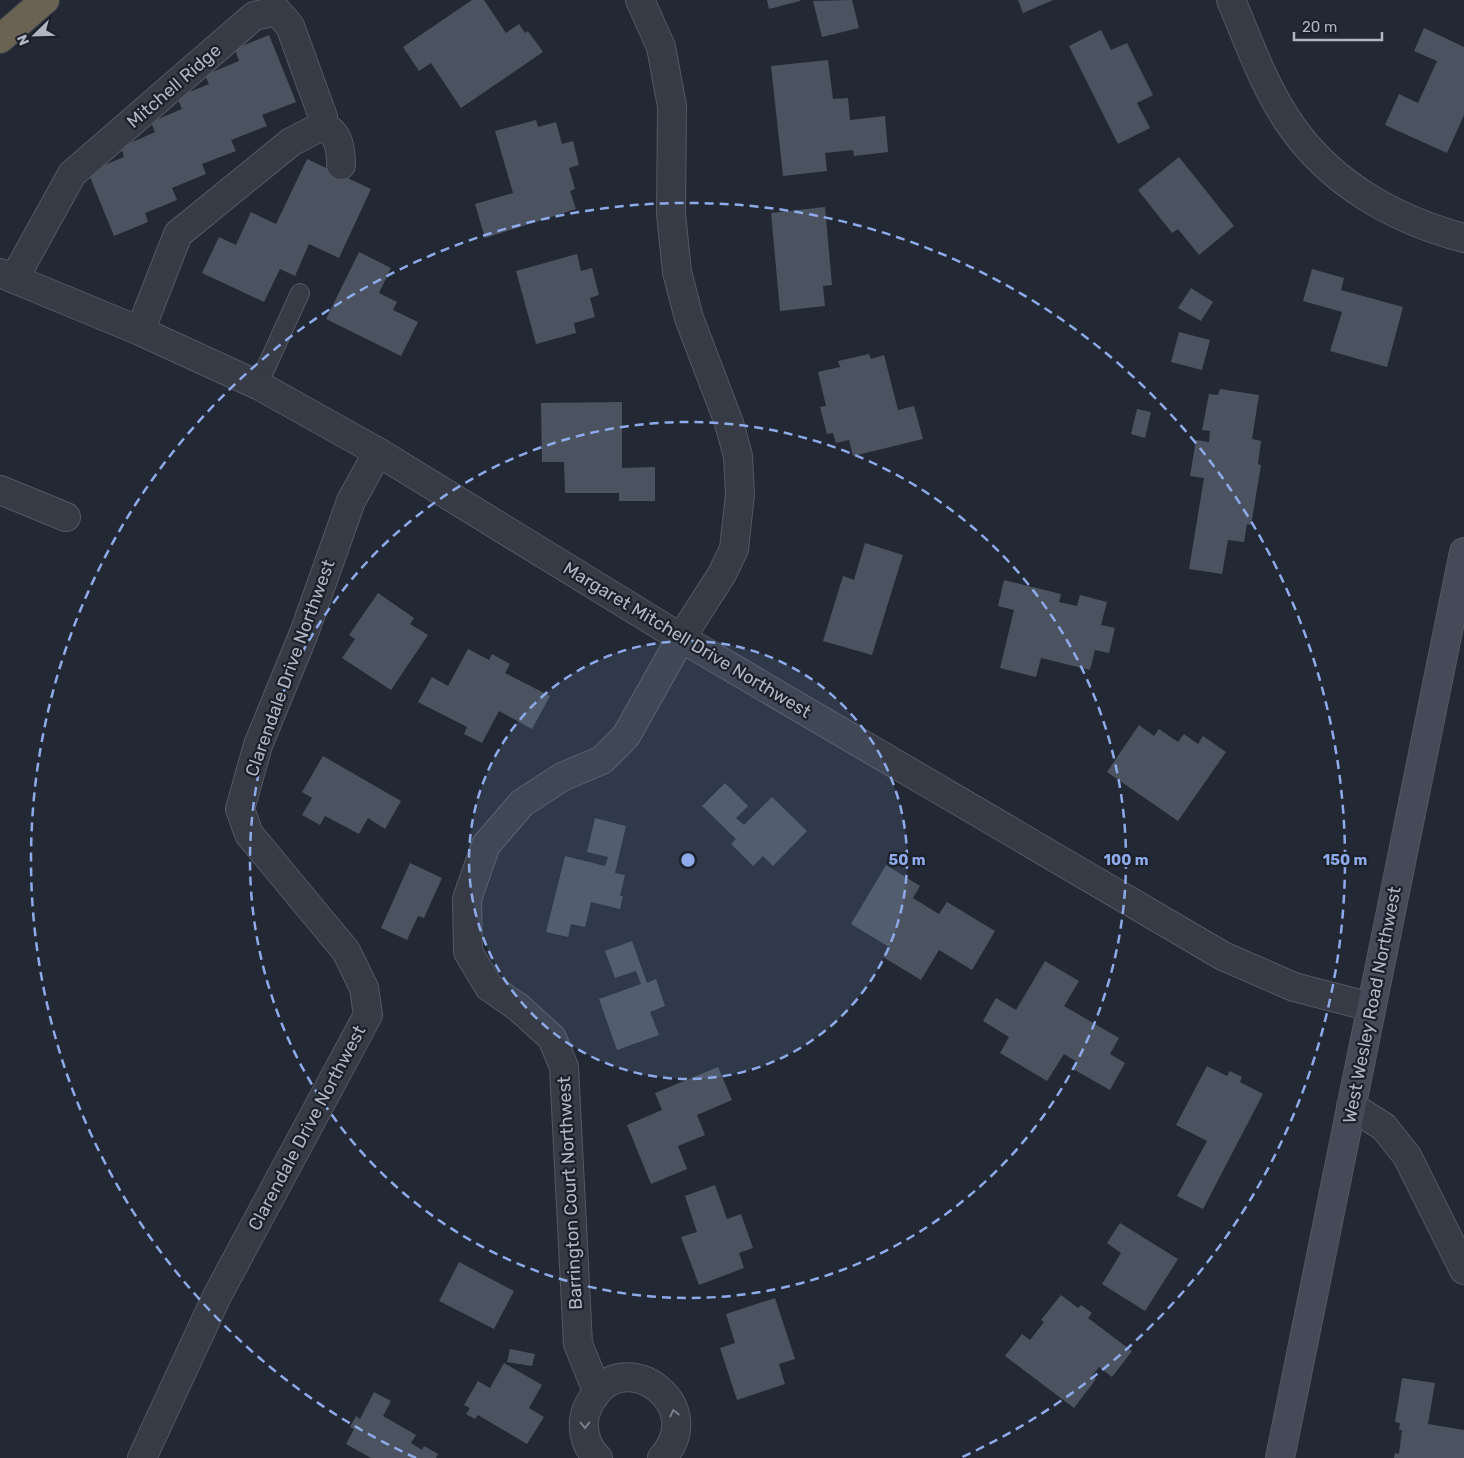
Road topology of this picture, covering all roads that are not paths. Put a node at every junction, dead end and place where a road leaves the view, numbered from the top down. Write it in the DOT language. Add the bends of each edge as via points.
graph roads {
  1 [pos="45,0"];
  2 [pos="640,0"];
  3 [pos="1231,0"];
  4 [pos="0,39"];
  5 [pos="322,126"];
  6 [pos="341,165"];
  7 [pos="1464,238"];
  8 [pos="7,276"];
  9 [pos="300,293"];
  10 [pos="140,331"];
  11 [pos="258,385"];
  12 [pos="378,452"];
  13 [pos="0,490"];
  14 [pos="66,516"];
  15 [pos="1464,552"];
  16 [pos="681,638"];
  17 [pos="1371,1007"];
  18 [pos="1351,1106"];
  19 [pos="1464,1270"];
  20 [pos="597,1391"];
  21 [pos="142,1458"];
  22 [pos="598,1458"];
  23 [pos="662,1458"];
  24 [pos="1280,1458"];
  1 -- 4 [label="highway"];
  2 -- 16 [label="street, Barrington Court Northwest" via="660,47 672,106 671,214 677,272 689,318 729,422 738,456 740,494 734,549"];
  3 -- 7 [label="street" via="1263,76 1292,127 1335,174 1386,210"];
  5 -- 6 [label="street" via="334,134 341,151"];
  5 -- 8 [label="street, Mitchell Ridge" via="323,117 290,26 277,11 254,16 72,174"];
  5 -- 10 [label="street" via="291,142 178,234"];
  8 -- 10 [label="street, Margaret Mitchell Drive Northwest"];
  9 -- 11 [label="lane"];
  10 -- 11 [label="street, Margaret Mitchell Drive Northwest"];
  11 -- 12 [label="street, Margaret Mitchell Drive Northwest"];
  12 -- 16 [label="street, Margaret Mitchell Drive Northwest"];
  12 -- 21 [label="street, Clarendale Drive Northwest" via="351,501 304,633 258,745 240,809 248,834 346,951 364,988 368,1015 217,1296"];
  13 -- 14 [label="street"];
  15 -- 17 [label="street, West Wesley Road Northwest"];
  16 -- 17 [label="street, Margaret Mitchell Drive Northwest" via="1223,956 1294,987"];
  16 -- 20 [label="street, Barrington Court Northwest" via="626,736 602,760 562,776 522,803 486,844 467,899 468,952 488,987 518,1007 552,1038 564,1067 578,1344"];
  17 -- 18 [label="street, West Wesley Road Northwest"];
  18 -- 19 [label="street" via="1384,1127 1407,1156"];
  18 -- 24 [label="street, West Wesley Road Northwest"];
  20 -- 22 [label="street, one-way" via="588,1405 584,1426 586,1441"];
  23 -- 20 [label="street, one-way" via="674,1440 676,1429 675,1411 668,1397 648,1382 628,1378 614,1381"];
}
